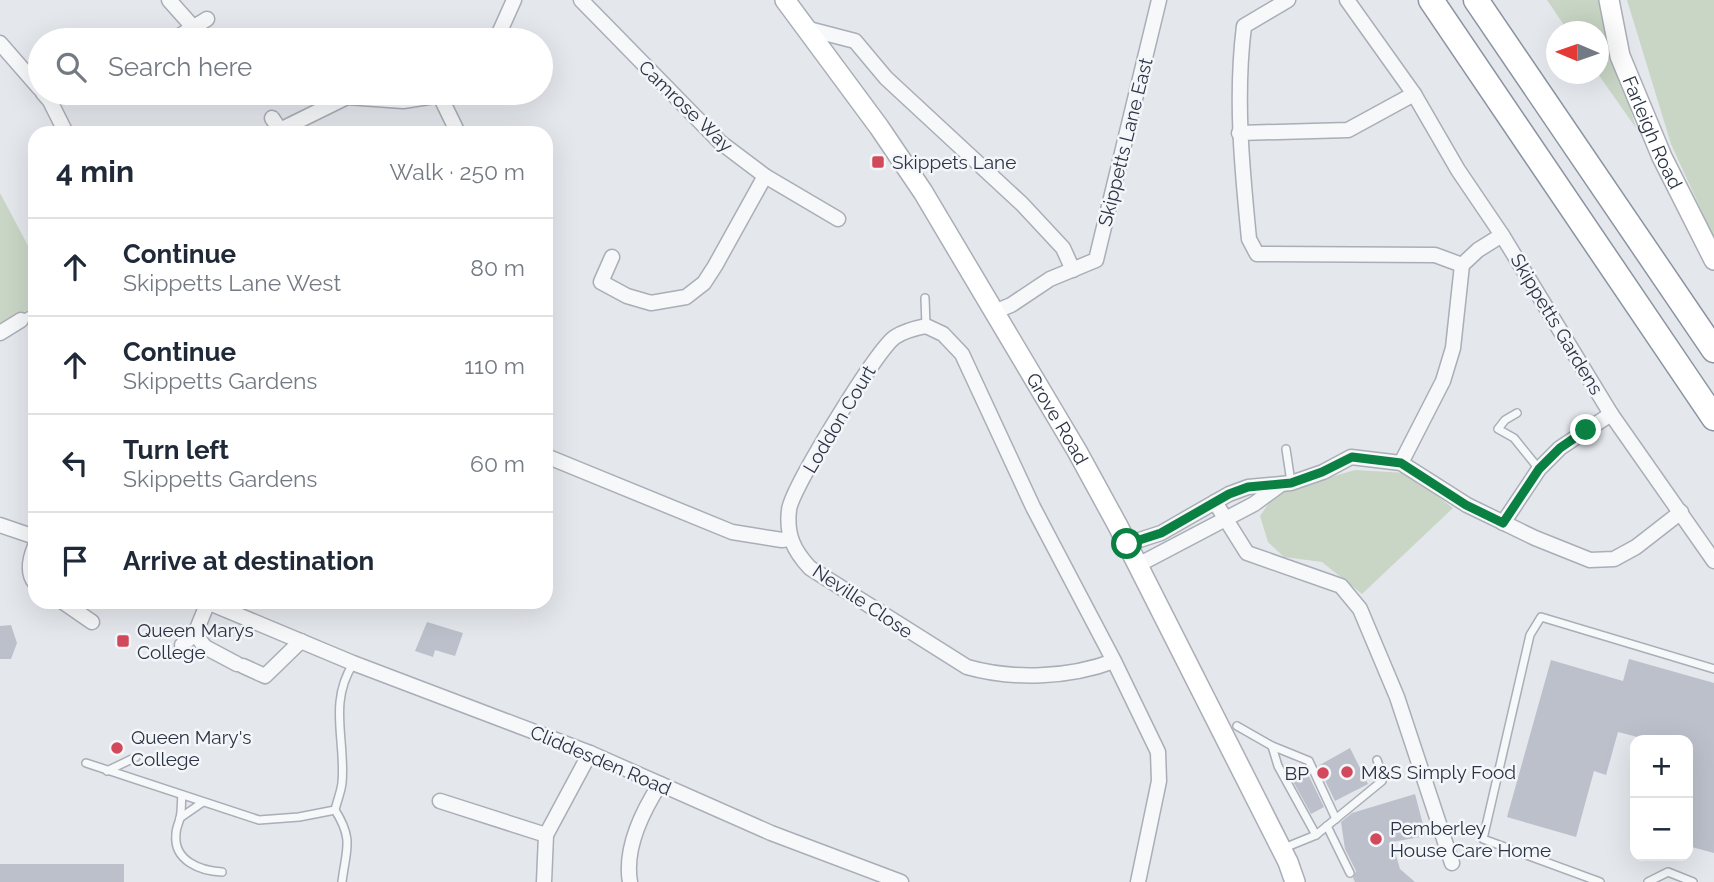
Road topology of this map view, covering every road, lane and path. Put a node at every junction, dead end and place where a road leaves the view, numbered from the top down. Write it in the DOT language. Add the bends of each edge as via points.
graph roads {
  1 [pos="169,0"];
  2 [pos="514,0"];
  3 [pos="581,0"];
  4 [pos="785,0"];
  5 [pos="1159,0"];
  6 [pos="1288,0"];
  7 [pos="1347,0"];
  8 [pos="1431,0"];
  9 [pos="1476,0"];
  10 [pos="1609,0"];
  11 [pos="207,19"];
  12 [pos="185,28"];
  13 [pos="192,28"];
  14 [pos="501,28"];
  15 [pos="805,28"];
  16 [pos="0,43"];
  17 [pos="28,75"];
  18 [pos="1414,94"];
  19 [pos="52,105"];
  20 [pos="328,105"];
  21 [pos="450,105"];
  22 [pos="62,126"];
  23 [pos="280,126"];
  24 [pos="456,126"];
  25 [pos="1239,133"];
  26 [pos="765,176"];
  27 [pos="838,219"];
  28 [pos="1502,234"];
  29 [pos="612,257"];
  30 [pos="1714,260"];
  31 [pos="1462,265"];
  32 [pos="1073,270"];
  33 [pos="925,298"];
  34 [pos="994,312"];
  35 [pos="28,316"];
  36 [pos="21,320"];
  37 [pos="926,326"];
  38 [pos="0,333"];
  39 [pos="1714,350"];
  40 [pos="1517,413"];
  41 [pos="1611,414"];
  42 [pos="1714,418"];
  43 [pos="1286,449"];
  44 [pos="553,459"];
  45 [pos="1401,463"];
  46 [pos="1539,469"];
  47 [pos="1287,484"];
  48 [pos="1215,502"];
  49 [pos="1681,512"];
  50 [pos="1224,518"];
  51 [pos="1503,523"];
  52 [pos="0,526"];
  53 [pos="28,535"];
  54 [pos="789,539"];
  55 [pos="1127,544"];
  56 [pos="1714,561"];
  57 [pos="1138,565"];
  58 [pos="73,609"];
  59 [pos="205,609"];
  60 [pos="225,609"];
  61 [pos="92,622"];
  62 [pos="195,634"];
  63 [pos="301,641"];
  64 [pos="182,645"];
  65 [pos="1114,662"];
  66 [pos="353,663"];
  67 [pos="1714,669"];
  68 [pos="1237,726"];
  69 [pos="1272,746"];
  70 [pos="590,753"];
  71 [pos="136,757"];
  72 [pos="1377,760"];
  73 [pos="86,763"];
  74 [pos="106,771"];
  75 [pos="660,784"];
  76 [pos="182,795"];
  77 [pos="440,801"];
  78 [pos="203,802"];
  79 [pos="335,810"];
  80 [pos="180,818"];
  81 [pos="1336,819"];
  82 [pos="1327,827"];
  83 [pos="546,835"];
  84 [pos="1316,835"];
  85 [pos="1284,856"];
  86 [pos="1452,863"];
  87 [pos="857,867"];
  88 [pos="222,872"];
  89 [pos="1350,873"];
  90 [pos="342,882"];
  91 [pos="544,882"];
  92 [pos="630,882"];
  93 [pos="855,882"];
  94 [pos="901,882"];
  95 [pos="1138,882"];
  96 [pos="1295,882"];
  97 [pos="1303,882"];
  98 [pos="1601,882"];
  99 [pos="1648,882"];
  100 [pos="1693,882"];
  1 -- 12 [label="street"];
  2 -- 14 [label="street"];
  3 -- 26 [label="street, Camrose Way" via="720,142"];
  4 -- 15 [label="street, Grove Road"];
  5 -- 32 [label="street, Skippetts Lane East" via="1096,260"];
  6 -- 25 [label="street" via="1244,26"];
  7 -- 18 [label="street, Skippetts Gardens"];
  8 -- 42 [label="highway"];
  9 -- 39 [label="highway"];
  10 -- 30 [label="street, Farleigh Road" via="1620,56 1656,145"];
  11 -- 13 [label="street"];
  15 -- 32 [label="street" via="855,41 886,78 1022,204 1063,248"];
  15 -- 34 [label="street, Grove Road" via="879,127"];
  16 -- 17 [label="street"];
  18 -- 25 [label="street" via="1348,130"];
  18 -- 28 [label="street, Skippetts Gardens"];
  19 -- 22 [label="street"];
  20 -- 23 [label="street"];
  21 -- 24 [label="street"];
  25 -- 31 [label="street" via="1249,239 1257,254 1434,255"];
  26 -- 27 [label="street, Camrose Way"];
  26 -- 29 [label="street" via="715,266 686,297 651,303 610,287 601,282"];
  28 -- 31 [label="street, Skippetts Gardens"];
  28 -- 41 [label="street, Skippetts Gardens"];
  31 -- 45 [label="street" via="1453,348 1443,381"];
  32 -- 34 [label="street, Skippetts Lane East"];
  33 -- 37 [label="lane"];
  34 -- 55 [label="street, Grove Road"];
  35 -- 36 [label="lane"];
  36 -- 38 [label="street"];
  37 -- 54 [label="street, Loddon Court" via="894,337 876,358 800,484 789,508"];
  37 -- 65 [label="street" via="943,334 962,354 1033,508"];
  40 -- 46 [label="lane" via="1498,429 1514,438"];
  41 -- 46 [label="street, Skippetts Gardens" via="1560,448"];
  41 -- 49 [label="street, Skippetts Gardens"];
  43 -- 47 [label="lane"];
  44 -- 54 [label="street" via="732,532"];
  45 -- 47 [label="street" via="1352,457"];
  45 -- 51 [label="street"];
  46 -- 51 [label="street, Skippetts Gardens"];
  47 -- 48 [label="street" via="1248,487"];
  47 -- 50 [label="street"];
  48 -- 50 [label="street"];
  48 -- 55 [label="street" via="1161,533"];
  49 -- 51 [label="street" via="1614,559 1590,560"];
  49 -- 56 [label="street, Skippetts Gardens"];
  50 -- 57 [label="street"];
  50 -- 86 [label="street" via="1247,554 1340,586 1360,609 1396,697"];
  52 -- 53 [label="street"];
  54 -- 65 [label="street, Neville Close" via="810,568 967,667 1038,675 1088,670"];
  55 -- 57 [label="street, Grove Road"];
  57 -- 85 [label="street, Grove Road"];
  58 -- 61 [label="street"];
  59 -- 62 [label="street, Cliddesden Road"];
  60 -- 63 [label="street, Cliddesden Road"];
  62 -- 63 [label="street" via="205,648 265,676"];
  62 -- 64 [label="street, Cliddesden Road"];
  63 -- 66 [label="street, Cliddesden Road"];
  65 -- 95 [label="street" via="1158,752 1159,781"];
  66 -- 70 [label="street, Cliddesden Road"];
  66 -- 79 [label="lane" via="344,676 338,717 342,783"];
  67 -- 98 [label="lane" via="1541,617 1530,635 1483,839"];
  68 -- 69 [label="lane"];
  69 -- 81 [label="lane" via="1308,761"];
  69 -- 84 [label="lane"];
  70 -- 75 [label="street, Cliddesden Road"];
  70 -- 83 [label="street"];
  71 -- 74 [label="lane"];
  72 -- 81 [label="lane" via="1382,781"];
  73 -- 74 [label="lane"];
  74 -- 76 [label="lane"];
  75 -- 87 [label="street, Cliddesden Road"];
  75 -- 92 [label="street" via="631,847"];
  76 -- 78 [label="lane"];
  76 -- 80 [label="lane"];
  77 -- 83 [label="street"];
  78 -- 79 [label="lane" via="258,820"];
  78 -- 80 [label="lane"];
  79 -- 90 [label="lane" via="346,828"];
  80 -- 88 [label="lane" via="175,835 178,850 190,864"];
  81 -- 82 [label="lane"];
  82 -- 84 [label="lane"];
  82 -- 89 [label="lane"];
  83 -- 91 [label="street"];
  84 -- 85 [label="lane"];
  85 -- 96 [label="street, Grove Road"];
  85 -- 97 [label="street, Grove Road"];
  87 -- 93 [label="street"];
  87 -- 94 [label="street, Cliddesden Road"];
  99 -- 100 [label="lane" via="1668,872"];
}
